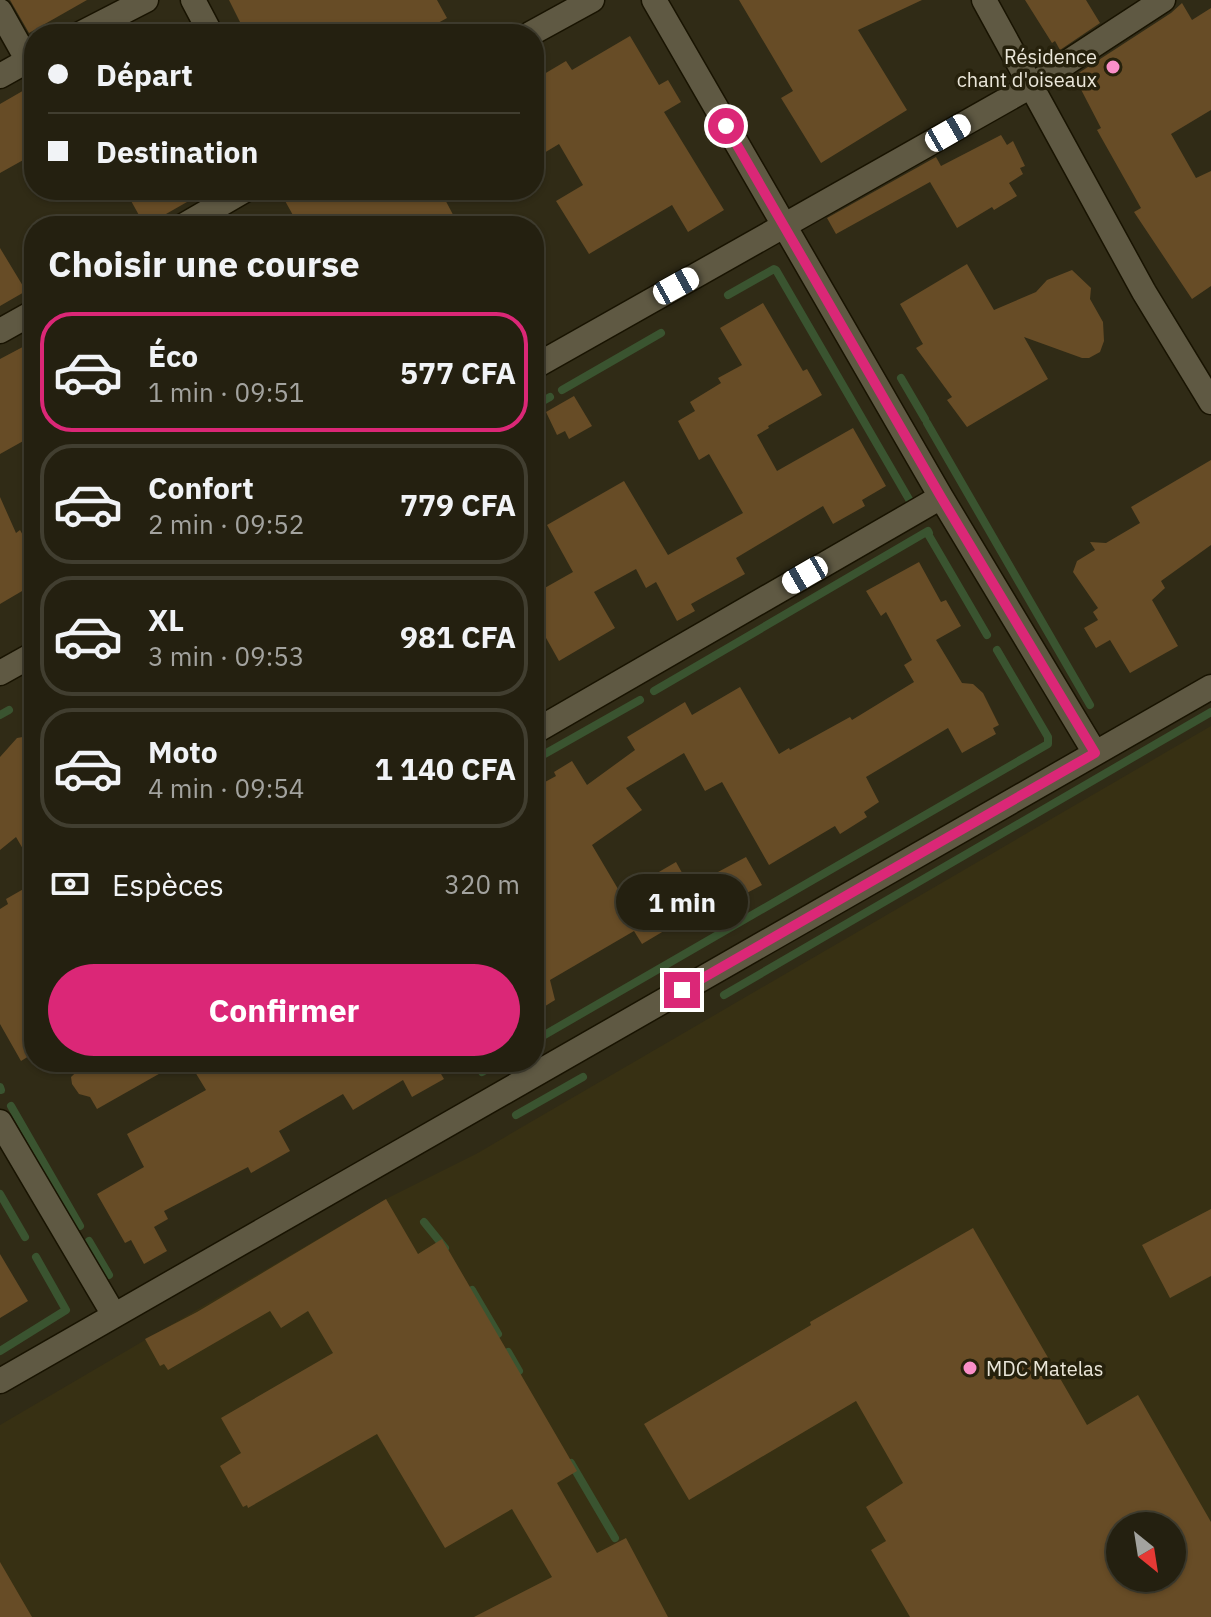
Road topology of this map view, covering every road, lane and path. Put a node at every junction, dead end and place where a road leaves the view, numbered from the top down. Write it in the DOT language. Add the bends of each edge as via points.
graph roads {
  1 [pos="146,0"];
  2 [pos="193,0"];
  3 [pos="592,0"];
  4 [pos="654,0"];
  5 [pos="984,0"];
  6 [pos="1163,0"];
  7 [pos="0,11"];
  8 [pos="99,24"];
  9 [pos="206,24"];
  10 [pos="544,26"];
  11 [pos="24,48"];
  12 [pos="24,63"];
  13 [pos="0,76"];
  14 [pos="1031,86"];
  15 [pos="228,200"];
  16 [pos="200,216"];
  17 [pos="784,226"];
  18 [pos="24,318"];
  19 [pos="0,331"];
  20 [pos="544,361"];
  21 [pos="1211,402"];
  22 [pos="941,497"];
  23 [pos="24,660"];
  24 [pos="0,673"];
  25 [pos="1211,687"];
  26 [pos="544,726"];
  27 [pos="1095,753"];
  28 [pos="544,1069"];
  29 [pos="538,1072"];
  30 [pos="0,1122"];
  31 [pos="114,1315"];
  32 [pos="0,1381"];
  1 -- 8 [label="street"];
  2 -- 9 [label="street"];
  3 -- 10 [label="street"];
  4 -- 17 [label="street"];
  5 -- 14 [label="street"];
  6 -- 14 [label="street"];
  7 -- 11 [label="street"];
  12 -- 13 [label="street"];
  14 -- 17 [label="street"];
  14 -- 21 [label="street"];
  15 -- 16 [label="street"];
  17 -- 20 [label="street"];
  17 -- 22 [label="street"];
  18 -- 19 [label="street"];
  22 -- 26 [label="street"];
  22 -- 27 [label="street"];
  23 -- 24 [label="street"];
  25 -- 27 [label="street"];
  27 -- 28 [label="street"];
  29 -- 31 [label="street"];
  30 -- 31 [label="street"];
  31 -- 32 [label="street"];
}
